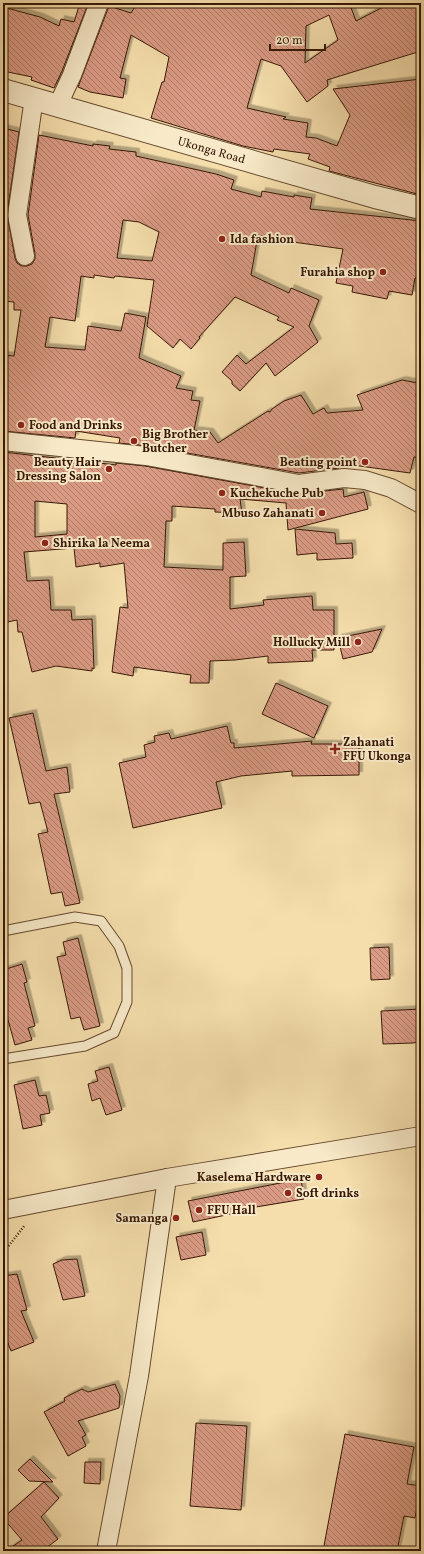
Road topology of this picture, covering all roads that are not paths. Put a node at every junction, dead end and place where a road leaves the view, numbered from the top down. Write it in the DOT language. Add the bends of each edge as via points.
graph roads {
  1 [pos="99,3"];
  2 [pos="3,90"];
  3 [pos="34,98"];
  4 [pos="58,105"];
  5 [pos="421,208"];
  6 [pos="25,256"];
  7 [pos="3,441"];
  8 [pos="421,504"];
  9 [pos="3,931"];
  10 [pos="3,1059"];
  11 [pos="421,1136"];
  12 [pos="167,1178"];
  13 [pos="3,1210"];
  14 [pos="106,1551"];
  1 -- 4 [label="street"];
  2 -- 3 [label="street, Ukonga Road"];
  3 -- 4 [label="street, Ukonga Road"];
  3 -- 6 [label="street" via="17,215"];
  4 -- 5 [label="street, Ukonga Road"];
  7 -- 8 [label="street" via="146,456 299,484 344,478 365,480 391,488"];
  9 -- 10 [label="lane" via="74,917 101,921 119,946 127,968 127,1002 114,1033 85,1046"];
  11 -- 12 [label="street"];
  12 -- 13 [label="street"];
  12 -- 14 [label="street" via="139,1376"];
}
